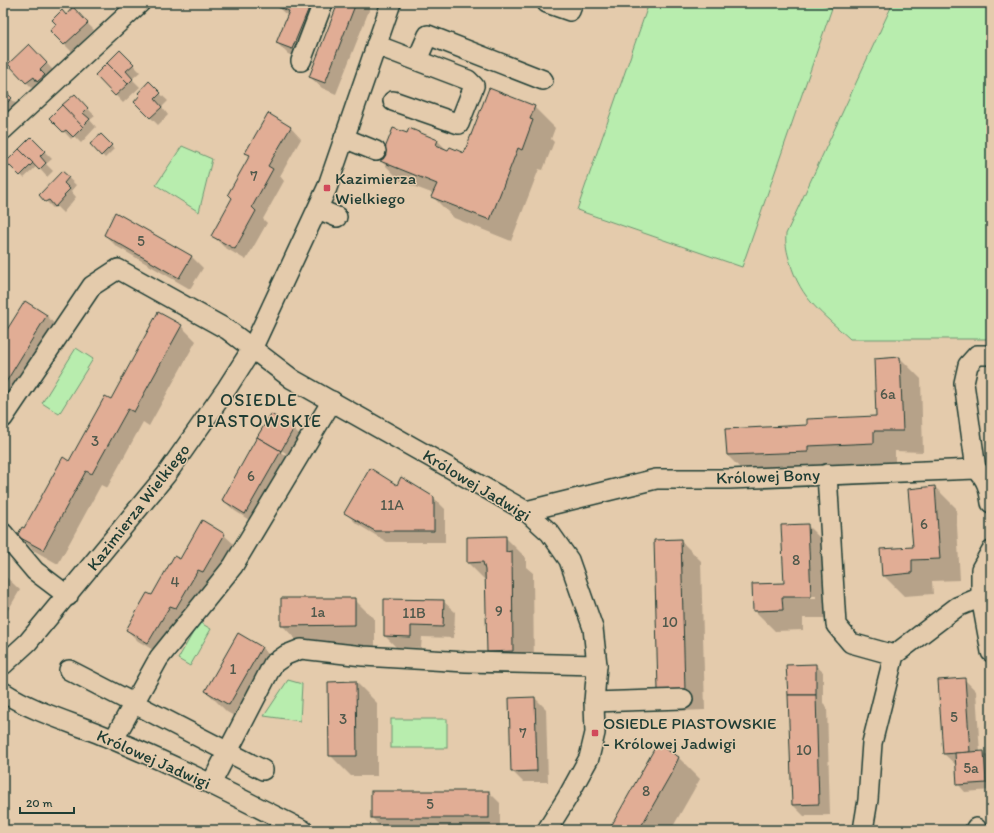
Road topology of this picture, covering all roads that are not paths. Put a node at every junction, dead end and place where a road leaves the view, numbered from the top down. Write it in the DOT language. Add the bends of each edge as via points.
graph roads {
  1 [pos="140,3"];
  2 [pos="323,3"];
  3 [pos="390,3"];
  4 [pos="547,3"];
  5 [pos="573,3"];
  6 [pos="376,45"];
  7 [pos="417,60"];
  8 [pos="301,61"];
  9 [pos="543,80"];
  10 [pos="393,102"];
  11 [pos="3,130"];
  12 [pos="344,138"];
  13 [pos="376,151"];
  14 [pos="318,209"];
  15 [pos="337,217"];
  16 [pos="252,350"];
  17 [pos="991,355"];
  18 [pos="332,401"];
  19 [pos="3,418"];
  20 [pos="976,469"];
  21 [pos="827,474"];
  22 [pos="991,503"];
  23 [pos="526,511"];
  24 [pos="3,533"];
  25 [pos="991,551"];
  26 [pos="68,596"];
  27 [pos="986,597"];
  28 [pos="991,652"];
  29 [pos="894,655"];
  30 [pos="3,665"];
  31 [pos="597,665"];
  32 [pos="69,670"];
  33 [pos="3,692"];
  34 [pos="682,699"];
  35 [pos="594,702"];
  36 [pos="134,703"];
  37 [pos="114,739"];
  38 [pos="227,752"];
  39 [pos="263,770"];
  40 [pos="210,784"];
  41 [pos="304,830"];
  42 [pos="547,830"];
  43 [pos="863,830"];
  1 -- 11 [label="street"];
  2 -- 8 [label="street"];
  3 -- 6 [label="street, Kazimierza Wielkiego"];
  4 -- 5 [label="street" via="570,11"];
  6 -- 7 [label="street"];
  6 -- 12 [label="street, Kazimierza Wielkiego"];
  7 -- 9 [label="street" via="428,35"];
  7 -- 10 [label="street" via="468,80 474,86 458,124"];
  12 -- 13 [label="street"];
  12 -- 14 [label="street, Kazimierza Wielkiego"];
  14 -- 15 [label="street"];
  14 -- 16 [label="street, Kazimierza Wielkiego"];
  16 -- 18 [label="street, Królowej Jadwigi" via="292,379"];
  16 -- 19 [label="street, Królowej Jadwigi" via="228,330 118,269 92,286"];
  16 -- 26 [label="street, Kazimierza Wielkiego" via="166,475"];
  17 -- 20 [label="street" via="977,355 968,365 964,383"];
  18 -- 23 [label="street, Królowej Jadwigi"];
  18 -- 36 [label="street" via="233,566 159,658"];
  20 -- 21 [label="street, Królowej Bony"];
  20 -- 22 [label="street" via="989,488"];
  21 -- 23 [label="street, Królowej Bony" via="729,479 656,479"];
  21 -- 29 [label="street" via="836,625 851,643"];
  23 -- 31 [label="street, Królowej Jadwigi" via="550,533 569,560 593,628"];
  24 -- 26 [label="street" via="35,571"];
  25 -- 27 [label="street" via="981,568"];
  26 -- 30 [label="street, Kazimierza Wielkiego" via="28,642"];
  27 -- 28 [label="street"];
  27 -- 29 [label="street" via="957,607"];
  29 -- 43 [label="street" via="872,743"];
  31 -- 35 [label="street, Królowej Jadwigi"];
  31 -- 38 [label="street" via="466,662 301,650 286,655 273,664"];
  32 -- 36 [label="street"];
  33 -- 37 [label="street, Królowej Jadwigi" via="19,702"];
  34 -- 35 [label="street"];
  35 -- 42 [label="street, Królowej Jadwigi" via="595,732 589,758"];
  36 -- 37 [label="street"];
  36 -- 38 [label="street"];
  37 -- 40 [label="street, Królowej Jadwigi"];
  38 -- 39 [label="street"];
  38 -- 40 [label="street"];
  40 -- 41 [label="street, Królowej Jadwigi"];
}
